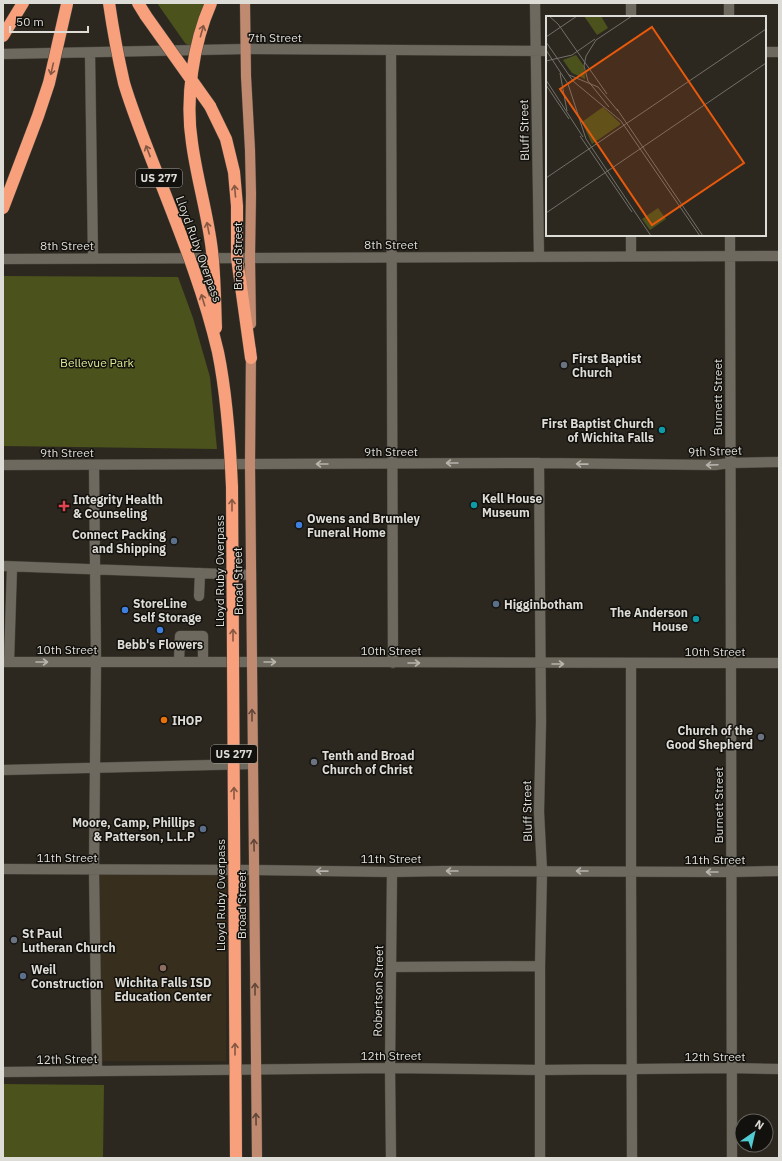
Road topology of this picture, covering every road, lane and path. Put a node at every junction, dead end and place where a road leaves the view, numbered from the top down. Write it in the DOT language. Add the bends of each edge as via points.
graph roads {
  1 [pos="109,3"];
  2 [pos="138,3"];
  3 [pos="211,3"];
  4 [pos="245,3"];
  5 [pos="535,3"];
  6 [pos="631,3"];
  7 [pos="729,3"];
  8 [pos="67,4"];
  9 [pos="21,5"];
  10 [pos="631,16"];
  11 [pos="729,16"];
  12 [pos="3,36"];
  13 [pos="246,50"];
  14 [pos="391,50"];
  15 [pos="536,51"];
  16 [pos="546,51"];
  17 [pos="766,52"];
  18 [pos="779,52"];
  19 [pos="90,53"];
  20 [pos="3,54"];
  21 [pos="3,208"];
  22 [pos="631,236"];
  23 [pos="730,236"];
  24 [pos="631,256"];
  25 [pos="730,256"];
  26 [pos="779,256"];
  27 [pos="392,257"];
  28 [pos="539,257"];
  29 [pos="93,258"];
  30 [pos="236,258"];
  31 [pos="250,258"];
  32 [pos="3,259"];
  33 [pos="217,351"];
  34 [pos="251,358"];
  35 [pos="730,462"];
  36 [pos="779,462"];
  37 [pos="539,463"];
  38 [pos="3,464"];
  39 [pos="94,464"];
  40 [pos="250,464"];
  41 [pos="392,464"];
  42 [pos="8,567"];
  43 [pos="95,570"];
  44 [pos="200,574"];
  45 [pos="251,575"];
  46 [pos="199,596"];
  47 [pos="96,661"];
  48 [pos="179,661"];
  49 [pos="203,661"];
  50 [pos="6,662"];
  51 [pos="252,662"];
  52 [pos="393,663"];
  53 [pos="540,664"];
  54 [pos="631,664"];
  55 [pos="731,664"];
  56 [pos="779,664"];
  57 [pos="253,764"];
  58 [pos="95,768"];
  59 [pos="3,770"];
  60 [pos="3,869"];
  61 [pos="94,870"];
  62 [pos="254,870"];
  63 [pos="542,871"];
  64 [pos="779,871"];
  65 [pos="392,872"];
  66 [pos="631,872"];
  67 [pos="732,872"];
  68 [pos="540,966"];
  69 [pos="391,967"];
  70 [pos="390,1068"];
  71 [pos="732,1068"];
  72 [pos="256,1069"];
  73 [pos="632,1069"];
  74 [pos="779,1069"];
  75 [pos="540,1070"];
  76 [pos="97,1071"];
  77 [pos="3,1072"];
  78 [pos="236,1158"];
  79 [pos="256,1158"];
  80 [pos="391,1158"];
  81 [pos="540,1158"];
  82 [pos="632,1158"];
  83 [pos="732,1158"];
  33 -- 1 [label="highway, Lloyd Ruby Overpass / US 277, one-way, bridge" via="204,300 137,123 125,84"];
  30 -- 2 [label="highway, one-way, bridge" via="237,206 234,172 226,139 210,106"];
  33 -- 3 [label="highway, one-way, bridge" via="212,251 192,142 190,110 194,62"];
  4 -- 13 [label="main road, Broad Street"];
  5 -- 15 [label="street, Bluff Street"];
  6 -- 10 [label="street"];
  7 -- 11 [label="street"];
  8 -- 21 [label="highway, one-way, bridge" via="49,83"];
  9 -- 12 [label="highway"];
  13 -- 14 [label="street, 7th Street"];
  13 -- 19 [label="street, 7th Street"];
  13 -- 31 [label="main road, Broad Street" via="251,187"];
  14 -- 15 [label="street, 7th Street"];
  14 -- 27 [label="street"];
  15 -- 16 [label="street, 7th Street"];
  15 -- 28 [label="street, Bluff Street"];
  17 -- 18 [label="street"];
  19 -- 20 [label="street, 7th Street"];
  19 -- 29 [label="street"];
  22 -- 24 [label="street"];
  23 -- 25 [label="street, Burnett Street"];
  24 -- 25 [label="street, 8th Street"];
  24 -- 28 [label="street, 8th Street"];
  25 -- 26 [label="street, 8th Street"];
  25 -- 35 [label="street, Burnett Street"];
  27 -- 28 [label="street, 8th Street"];
  27 -- 31 [label="street, 8th Street"];
  27 -- 41 [label="street"];
  29 -- 30 [label="street, 8th Street"];
  29 -- 32 [label="street, 8th Street"];
  30 -- 31 [label="street, 8th Street"];
  30 -- 34 [label="highway"];
  31 -- 34 [label="main road, Broad Street"];
  78 -- 33 [label="highway, Lloyd Ruby Overpass / US 277, one-way, bridge" via="232,487 229,426"];
  34 -- 40 [label="main road, Broad Street"];
  35 -- 36 [label="street, 9th Street"];
  35 -- 37 [label="street, 9th Street, one-way" via="715,465"];
  35 -- 55 [label="street, Burnett Street"];
  37 -- 41 [label="street, 9th Street, one-way"];
  37 -- 53 [label="street, Bluff Street"];
  38 -- 39 [label="street, 9th Street"];
  39 -- 40 [label="street, 9th Street"];
  39 -- 43 [label="street"];
  41 -- 40 [label="street, 9th Street, one-way"];
  40 -- 45 [label="main road, Broad Street"];
  41 -- 52 [label="street"];
  42 -- 43 [label="street"];
  42 -- 50 [label="street"];
  43 -- 44 [label="street"];
  43 -- 47 [label="street"];
  44 -- 45 [label="street"];
  44 -- 46 [label="street"];
  45 -- 51 [label="main road, Broad Street"];
  47 -- 48 [label="street, 10th Street"];
  50 -- 47 [label="street, 10th Street, one-way"];
  47 -- 58 [label="street"];
  48 -- 49 [label="street, 10th Street"];
  48 -- 49 [label="street" via="180,636 203,636"];
  49 -- 51 [label="street, 10th Street"];
  51 -- 52 [label="street, 10th Street, one-way"];
  57 -- 51 [label="main road, Broad Street, one-way"];
  52 -- 53 [label="street, 10th Street, one-way"];
  53 -- 54 [label="street, 10th Street, one-way"];
  53 -- 63 [label="street, Bluff Street"];
  54 -- 55 [label="street, 10th Street"];
  54 -- 66 [label="street"];
  55 -- 56 [label="street, 10th Street"];
  55 -- 67 [label="street, Burnett Street"];
  57 -- 58 [label="street"];
  62 -- 57 [label="main road, Broad Street, one-way"];
  58 -- 59 [label="street"];
  58 -- 61 [label="street"];
  60 -- 61 [label="street, 11th Street"];
  61 -- 62 [label="street, 11th Street"];
  61 -- 76 [label="street"];
  65 -- 62 [label="street, 11th Street, one-way"];
  72 -- 62 [label="main road, Broad Street, one-way"];
  63 -- 65 [label="street, 11th Street, one-way"];
  66 -- 63 [label="street, 11th Street, one-way"];
  63 -- 68 [label="street, Bluff Street"];
  64 -- 67 [label="street, 11th Street"];
  65 -- 69 [label="street, Robertson Street"];
  67 -- 66 [label="street, 11th Street, one-way"];
  66 -- 73 [label="street"];
  67 -- 71 [label="street, Burnett Street"];
  68 -- 69 [label="street"];
  68 -- 75 [label="street, Bluff Street"];
  69 -- 70 [label="street, Robertson Street"];
  70 -- 72 [label="street, 12th Street"];
  70 -- 75 [label="street, 12th Street"];
  70 -- 80 [label="street, Robertson Street"];
  71 -- 73 [label="street, 12th Street"];
  71 -- 74 [label="street, 12th Street"];
  71 -- 83 [label="street, Burnett Street"];
  72 -- 76 [label="street, 12th Street"];
  79 -- 72 [label="main road, Broad Street, one-way"];
  73 -- 75 [label="street, 12th Street"];
  73 -- 82 [label="street"];
  75 -- 81 [label="street, Bluff Street"];
  76 -- 77 [label="street, 12th Street"];
}
